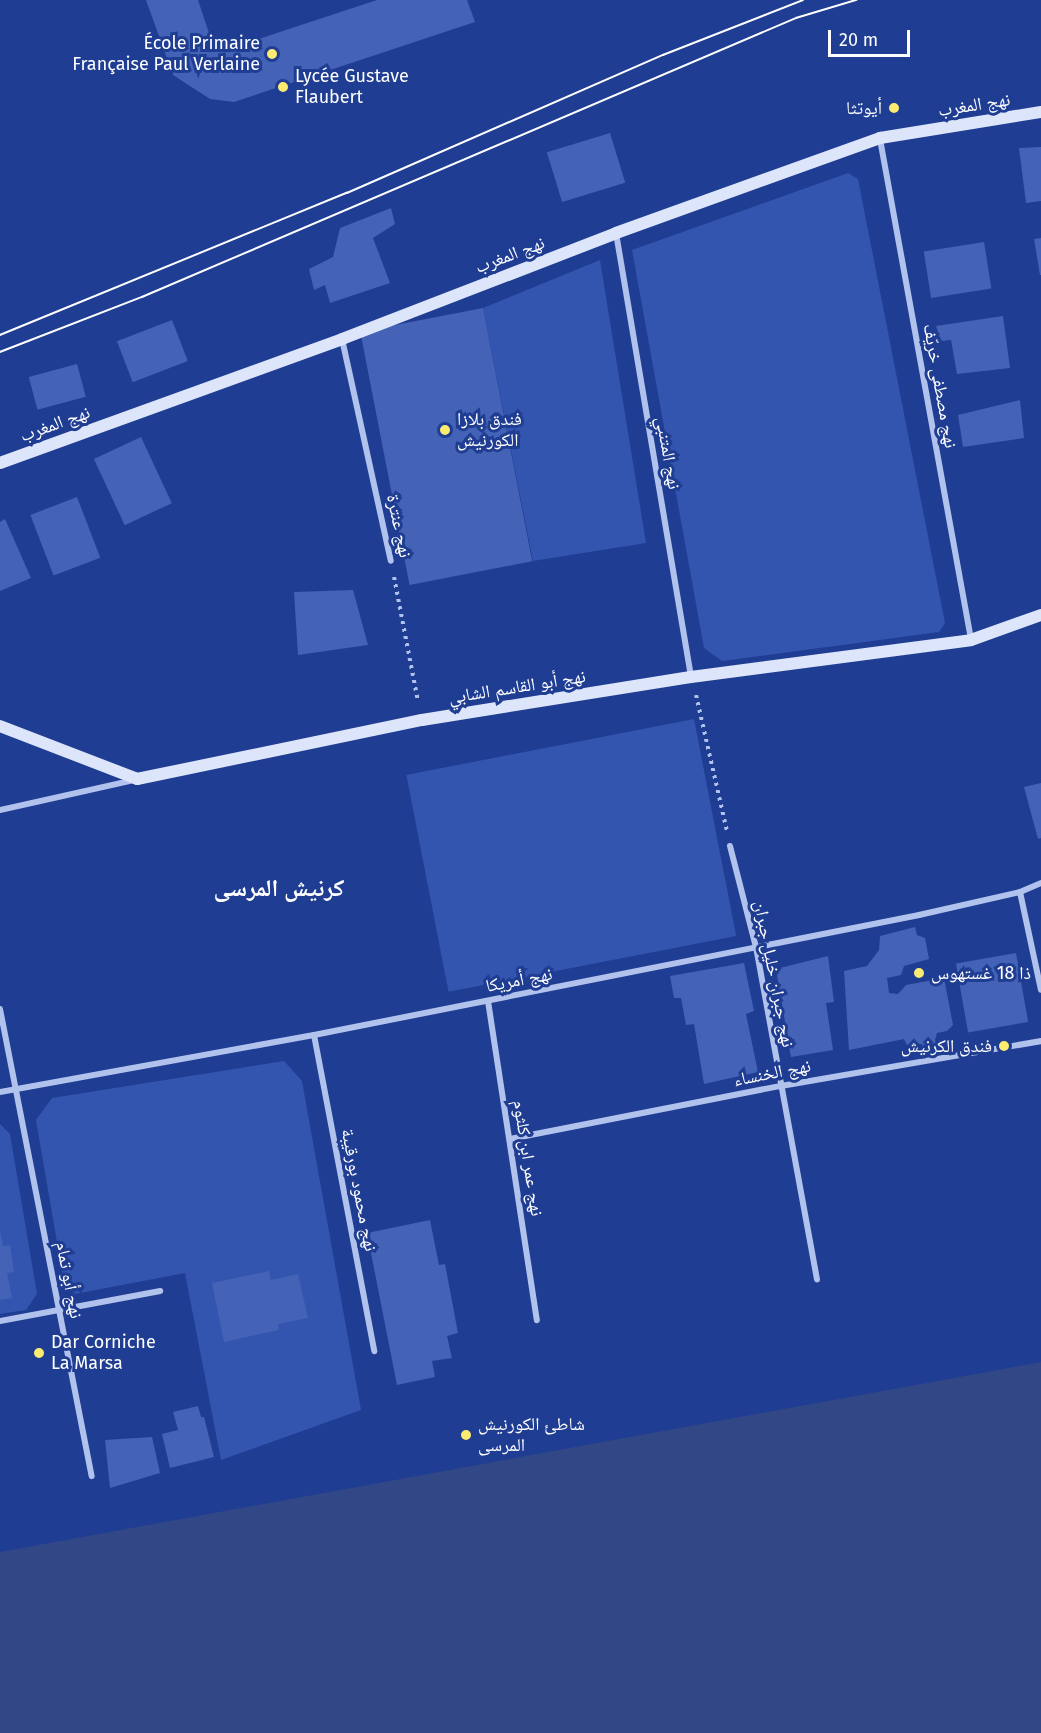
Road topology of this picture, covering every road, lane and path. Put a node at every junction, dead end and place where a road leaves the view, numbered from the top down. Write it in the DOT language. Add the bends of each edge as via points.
graph roads {
  1 [pos="1041,112"];
  2 [pos="880,138"];
  3 [pos="616,233"];
  4 [pos="342,339"];
  5 [pos="0,463"];
  6 [pos="391,561"];
  7 [pos="1041,615"];
  8 [pos="971,640"];
  9 [pos="692,677"];
  10 [pos="422,720"];
  11 [pos="0,726"];
  12 [pos="137,779"];
  13 [pos="0,810"];
  14 [pos="730,846"];
  15 [pos="1041,883"];
  16 [pos="1020,892"];
  17 [pos="756,947"];
  18 [pos="1041,990"];
  19 [pos="488,1001"];
  20 [pos="0,1009"];
  21 [pos="314,1035"];
  22 [pos="1041,1041"];
  23 [pos="781,1086"];
  24 [pos="17,1089"];
  25 [pos="0,1092"];
  26 [pos="510,1139"];
  27 [pos="817,1279"];
  28 [pos="160,1291"];
  29 [pos="60,1311"];
  30 [pos="537,1320"];
  31 [pos="0,1321"];
  32 [pos="374,1351"];
  33 [pos="92,1476"];
  1 -- 2 [label="street, نهج المغرب"];
  2 -- 3 [label="street, نهج المغرب"];
  2 -- 8 [label="street, نهج مصطفى خريّف"];
  3 -- 4 [label="street, نهج المغرب"];
  3 -- 9 [label="street, نهج المتنبي"];
  4 -- 5 [label="street, نهج المغرب"];
  4 -- 6 [label="street, نهج عنترة"];
  6 -- 10 [label="path, نهج عنترة"];
  7 -- 8 [label="street, نهج أبو القاسم الشابي"];
  8 -- 9 [label="street, نهج أبو القاسم الشابي"];
  9 -- 10 [label="street, نهج أبو القاسم الشابي"];
  9 -- 14 [label="path"];
  10 -- 12 [label="street, نهج أبو القاسم الشابي"];
  11 -- 12 [label="street"];
  12 -- 13 [label="street, نهج أبو القاسم الشابي"];
  14 -- 17 [label="street, نهج جبران خليل جبران"];
  15 -- 16 [label="street, نهج أمريكا"];
  16 -- 17 [label="street, نهج أمريكا"];
  16 -- 18 [label="street"];
  17 -- 19 [label="street, نهج أمريكا"];
  17 -- 23 [label="street, نهج جبران خليل جبران"];
  19 -- 21 [label="street, نهج أمريكا"];
  19 -- 26 [label="street, نهج عمر ابن كلثوم"];
  20 -- 24 [label="street, نهج أبو تمام"];
  21 -- 24 [label="street, نهج أمريكا"];
  21 -- 32 [label="street, نهج محمود بورقيبة"];
  22 -- 23 [label="street, نهج الخنساء"];
  23 -- 26 [label="street, نهج الخنساء"];
  23 -- 27 [label="street, نهج جبران خليل جبران"];
  24 -- 25 [label="street, نهج أمريكا"];
  24 -- 29 [label="street, نهج أبو تمام"];
  26 -- 30 [label="street, نهج عمر ابن كلثوم"];
  28 -- 29 [label="street"];
  29 -- 31 [label="street"];
  29 -- 33 [label="street, نهج أبو تمام"];
}
